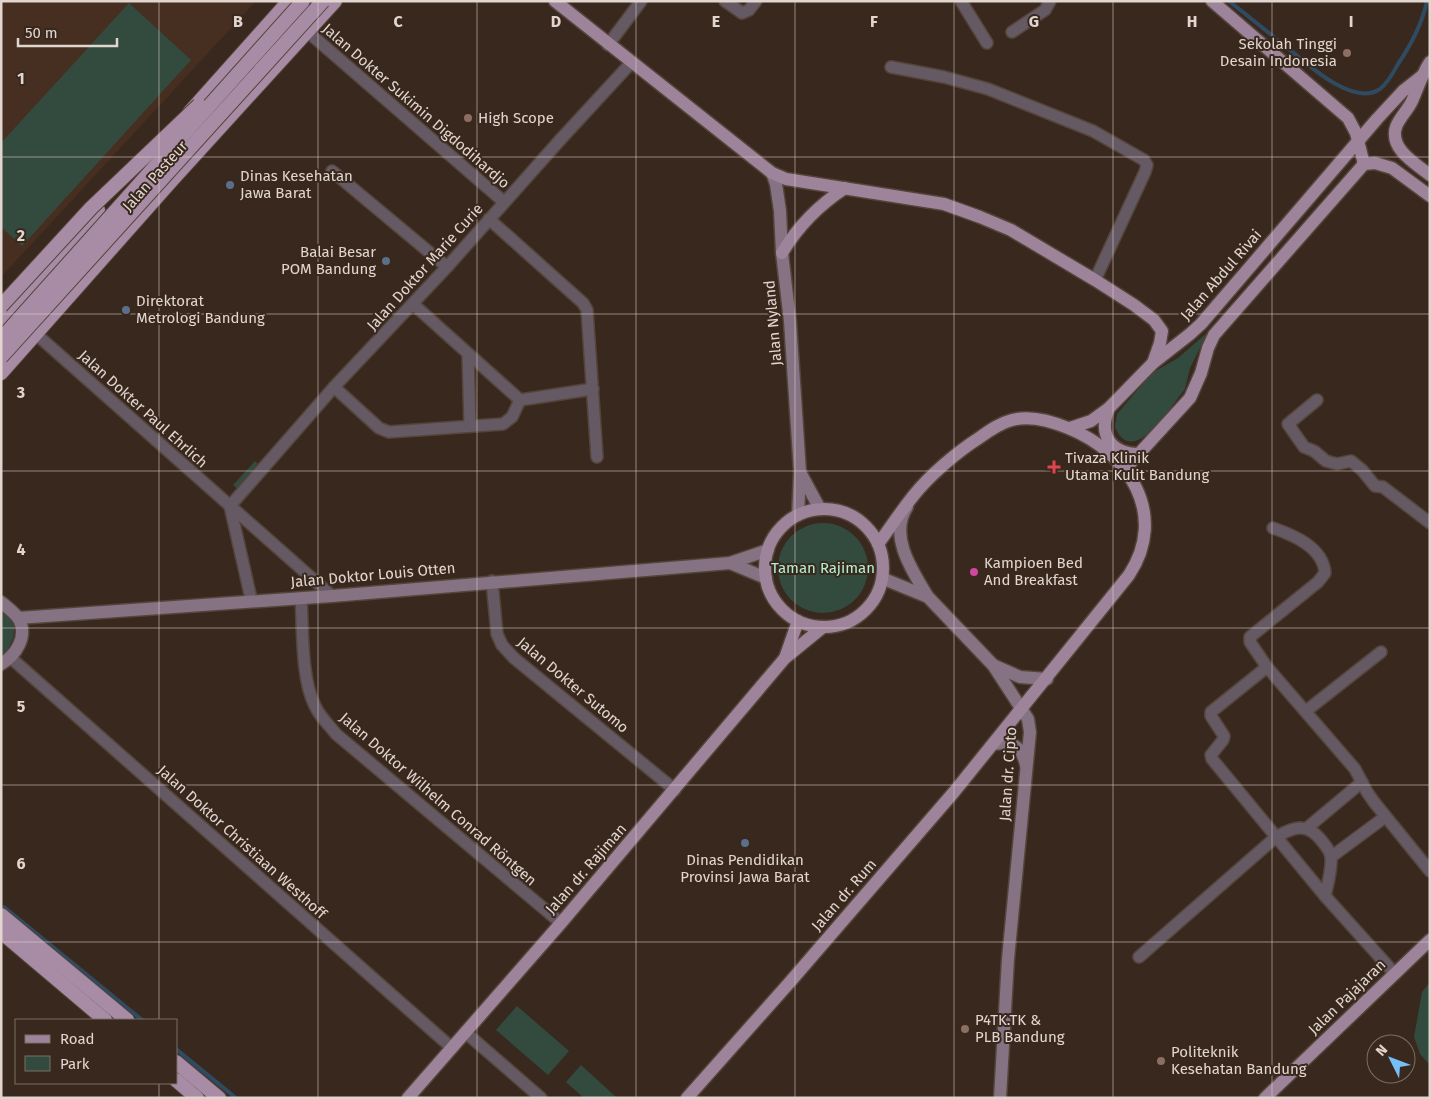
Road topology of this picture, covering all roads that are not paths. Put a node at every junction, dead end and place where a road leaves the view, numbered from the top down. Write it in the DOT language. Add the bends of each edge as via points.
graph roads {
  1 [pos="289,1"];
  2 [pos="302,1"];
  3 [pos="323,1"];
  4 [pos="335,1"];
  5 [pos="555,1"];
  6 [pos="641,1"];
  7 [pos="725,1"];
  8 [pos="756,1"];
  9 [pos="961,1"];
  10 [pos="1050,1"];
  11 [pos="1212,1"];
  12 [pos="308,32"];
  13 [pos="1012,32"];
  14 [pos="272,35"];
  15 [pos="988,43"];
  16 [pos="608,44"];
  17 [pos="1430,62"];
  18 [pos="631,63"];
  19 [pos="892,67"];
  20 [pos="226,72"];
  21 [pos="1422,76"];
  22 [pos="250,95"];
  23 [pos="1348,118"];
  24 [pos="1377,119"];
  25 [pos="1359,141"];
  26 [pos="1364,164"];
  27 [pos="332,171"];
  28 [pos="772,174"];
  29 [pos="1430,175"];
  30 [pos="845,188"];
  31 [pos="1430,196"];
  32 [pos="504,202"];
  33 [pos="489,219"];
  34 [pos="782,253"];
  35 [pos="446,267"];
  36 [pos="1095,280"];
  37 [pos="413,304"];
  38 [pos="1,306"];
  39 [pos="1,320"];
  40 [pos="36,334"];
  41 [pos="1,339"];
  42 [pos="468,355"];
  43 [pos="1,357"];
  44 [pos="1152,363"];
  45 [pos="1,373"];
  46 [pos="334,387"];
  47 [pos="593,389"];
  48 [pos="520,400"];
  49 [pos="1317,400"];
  50 [pos="1109,408"];
  51 [pos="470,426"];
  52 [pos="1070,428"];
  53 [pos="1138,454"];
  54 [pos="597,457"];
  55 [pos="1125,468"];
  56 [pos="800,472"];
  57 [pos="915,493"];
  58 [pos="230,506"];
  59 [pos="820,509"];
  60 [pos="798,515"];
  61 [pos="1430,523"];
  62 [pos="1273,528"];
  63 [pos="878,544"];
  64 [pos="768,550"];
  65 [pos="730,563"];
  66 [pos="766,578"];
  67 [pos="884,579"];
  68 [pos="492,581"];
  69 [pos="332,596"];
  70 [pos="928,597"];
  71 [pos="301,598"];
  72 [pos="250,601"];
  73 [pos="1,602"];
  74 [pos="18,618"];
  75 [pos="798,621"];
  76 [pos="823,627"];
  77 [pos="1381,652"];
  78 [pos="785,658"];
  79 [pos="6,661"];
  80 [pos="993,665"];
  81 [pos="1267,667"];
  82 [pos="1047,679"];
  83 [pos="1022,710"];
  84 [pos="1306,711"];
  85 [pos="993,744"];
  86 [pos="1026,768"];
  87 [pos="1362,782"];
  88 [pos="675,790"];
  89 [pos="1386,817"];
  90 [pos="1307,828"];
  91 [pos="1276,837"];
  92 [pos="1331,857"];
  93 [pos="1430,871"];
  94 [pos="1325,896"];
  95 [pos="1,915"];
  96 [pos="561,923"];
  97 [pos="1,932"];
  98 [pos="1430,940"];
  99 [pos="1139,957"];
  100 [pos="1394,974"];
  101 [pos="104,1019"];
  102 [pos="126,1019"];
  103 [pos="465,1032"];
  104 [pos="452,1048"];
  105 [pos="178,1064"];
  106 [pos="178,1082"];
  107 [pos="197,1098"];
  108 [pos="219,1098"];
  109 [pos="408,1098"];
  110 [pos="541,1098"];
  111 [pos="687,1098"];
  112 [pos="1000,1098"];
  113 [pos="1265,1098"];
  1 -- 20 [label="highway, Jalan Pasteur"];
  2 -- 14 [label="highway, bridge"];
  3 -- 43 [label="highway, bridge"];
  4 -- 12 [label="highway, Jalan Pasteur"];
  5 -- 16 [label="main road"];
  6 -- 16 [label="street"];
  7 -- 8 [label="street" via="742,13"];
  9 -- 15 [label="street"];
  10 -- 13 [label="street" via="1045,10"];
  11 -- 23 [label="main road"];
  12 -- 22 [label="highway, Jalan Pasteur"];
  12 -- 32 [label="street, Jalan Dokter Sukimin Digdodihardjo"];
  14 -- 38 [label="highway, bridge" via="91,208"];
  14 -- 41 [label="highway, bridge"];
  16 -- 18 [label="main road"];
  17 -- 21 [label="main road"];
  18 -- 28 [label="main road"];
  18 -- 32 [label="street, Jalan Doktor Marie Curie"];
  19 -- 36 [label="street" via="988,89 1093,131 1144,160 1145,172"];
  20 -- 22 [label="highway"];
  20 -- 39 [label="highway, Jalan Pasteur"];
  21 -- 24 [label="main road, Jalan Abdul Rivai"];
  21 -- 29 [label="main road" via="1412,102 1396,126 1395,135 1402,152"];
  22 -- 40 [label="highway, Jalan Pasteur"];
  23 -- 24 [label="main road"];
  23 -- 25 [label="main road"];
  24 -- 25 [label="main road, Jalan Abdul Rivai"];
  25 -- 26 [label="main road"];
  25 -- 44 [label="main road, Jalan Abdul Rivai" via="1201,324"];
  26 -- 31 [label="main road" via="1375,163 1392,168"];
  26 -- 53 [label="main road" via="1214,335 1190,398"];
  27 -- 35 [label="street"];
  28 -- 30 [label="main road"];
  28 -- 34 [label="main road, Jalan Nyland" via="780,211"];
  30 -- 34 [label="main road" via="810,216 793,234"];
  30 -- 36 [label="main road" via="944,204 980,217 1011,230"];
  32 -- 33 [label="street, Jalan Doktor Marie Curie"];
  33 -- 35 [label="street, Jalan Doktor Marie Curie"];
  33 -- 47 [label="street" via="583,303 587,310"];
  34 -- 56 [label="main road, Jalan Nyland"];
  35 -- 37 [label="street, Jalan Doktor Marie Curie"];
  36 -- 44 [label="main road" via="1154,320 1162,331"];
  37 -- 42 [label="street"];
  37 -- 46 [label="street, Jalan Doktor Marie Curie"];
  40 -- 45 [label="highway, Jalan Pasteur"];
  40 -- 58 [label="street, Jalan Dokter Paul Ehrlich"];
  42 -- 48 [label="street"];
  42 -- 51 [label="street"];
  44 -- 50 [label="main road, Jalan Abdul Rivai"];
  46 -- 51 [label="street" via="384,431"];
  46 -- 58 [label="street, Jalan Doktor Marie Curie"];
  47 -- 48 [label="street"];
  47 -- 54 [label="street"];
  48 -- 51 [label="street" via="512,417 503,424"];
  49 -- 61 [label="street" via="1288,424 1304,447 1333,464 1352,461 1375,486 1383,487"];
  50 -- 52 [label="main road, Jalan Abdul Rivai" via="1091,421"];
  50 -- 53 [label="main road" via="1104,430 1109,441 1122,452"];
  52 -- 55 [label="main road" via="1097,444"];
  52 -- 57 [label="main road" via="1031,418 1002,423 968,445"];
  53 -- 55 [label="main road"];
  55 -- 82 [label="main road, Jalan dr. Cipto" via="1142,504 1145,523 1142,552 1129,575"];
  56 -- 59 [label="main road, Jalan Nyland"];
  56 -- 60 [label="main road, Jalan Nyland"];
  57 -- 63 [label="main road"];
  57 -- 70 [label="main road" via="904,511 899,533 911,569"];
  58 -- 69 [label="street, Jalan Dokter Paul Ehrlich"];
  58 -- 72 [label="street"];
  59 -- 60 [label="main road"];
  59 -- 63 [label="main road" via="851,515 870,530"];
  60 -- 64 [label="main road" via="779,530"];
  62 -- 81 [label="street" via="1304,542 1316,554 1325,573 1250,636 1250,642"];
  63 -- 67 [label="main road"];
  64 -- 65 [label="main road, Jalan Doktor Louis Otten"];
  64 -- 66 [label="main road"];
  65 -- 66 [label="main road, Jalan Doktor Louis Otten"];
  65 -- 68 [label="main road, Jalan Doktor Louis Otten"];
  66 -- 75 [label="main road" via="776,604"];
  67 -- 70 [label="main road"];
  67 -- 76 [label="main road" via="871,603 860,614 839,625"];
  68 -- 69 [label="main road, Jalan Doktor Louis Otten"];
  68 -- 88 [label="street, Jalan Dokter Sutomo" via="497,634 502,645"];
  69 -- 71 [label="main road, Jalan Doktor Louis Otten"];
  70 -- 80 [label="main road"];
  71 -- 72 [label="main road, Jalan Doktor Louis Otten"];
  71 -- 96 [label="street, Jalan Doktor Wilhelm Conrad Röntgen" via="305,673 320,716 336,734"];
  72 -- 74 [label="main road, Jalan Doktor Louis Otten"];
  73 -- 74 [label="main road"];
  74 -- 79 [label="main road" via="22,637 18,648"];
  75 -- 76 [label="main road"];
  75 -- 78 [label="main road, Jalan dr. Rajiman"];
  76 -- 78 [label="main road, Jalan dr. Rajiman"];
  77 -- 84 [label="street"];
  78 -- 88 [label="main road, Jalan dr. Rajiman"];
  79 -- 104 [label="street, Jalan Doktor Christiaan Westhoff"];
  80 -- 82 [label="main road" via="1020,677"];
  80 -- 83 [label="main road"];
  81 -- 84 [label="street"];
  81 -- 91 [label="street" via="1211,712 1224,736 1211,757"];
  82 -- 83 [label="main road, Jalan dr. Cipto"];
  83 -- 85 [label="main road, Jalan dr. Rum"];
  83 -- 86 [label="main road, Jalan dr. Cipto" via="1028,719 1030,732"];
  84 -- 87 [label="street" via="1355,769"];
  85 -- 86 [label="main road" via="1005,742 1016,746 1024,756"];
  85 -- 111 [label="main road, Jalan dr. Rum"];
  86 -- 112 [label="main road, Jalan dr. Cipto" via="1008,959"];
  87 -- 89 [label="street"];
  87 -- 90 [label="street"];
  88 -- 96 [label="main road, Jalan dr. Rajiman"];
  89 -- 92 [label="street"];
  89 -- 93 [label="street"];
  90 -- 91 [label="street" via="1291,828"];
  90 -- 92 [label="street" via="1317,834"];
  91 -- 94 [label="street"];
  91 -- 99 [label="street"];
  92 -- 94 [label="street"];
  94 -- 100 [label="street"];
  95 -- 102 [label="highway"];
  96 -- 103 [label="main road, Jalan dr. Rajiman"];
  97 -- 101 [label="highway"];
  98 -- 100 [label="main road, Jalan Pajajaran"];
  100 -- 113 [label="main road, Jalan Pajajaran"];
  103 -- 104 [label="main road, Jalan dr. Rajiman"];
  103 -- 110 [label="street"];
  104 -- 109 [label="main road, Jalan dr. Rajiman"];
  105 -- 108 [label="highway"];
  106 -- 107 [label="highway"];
}
